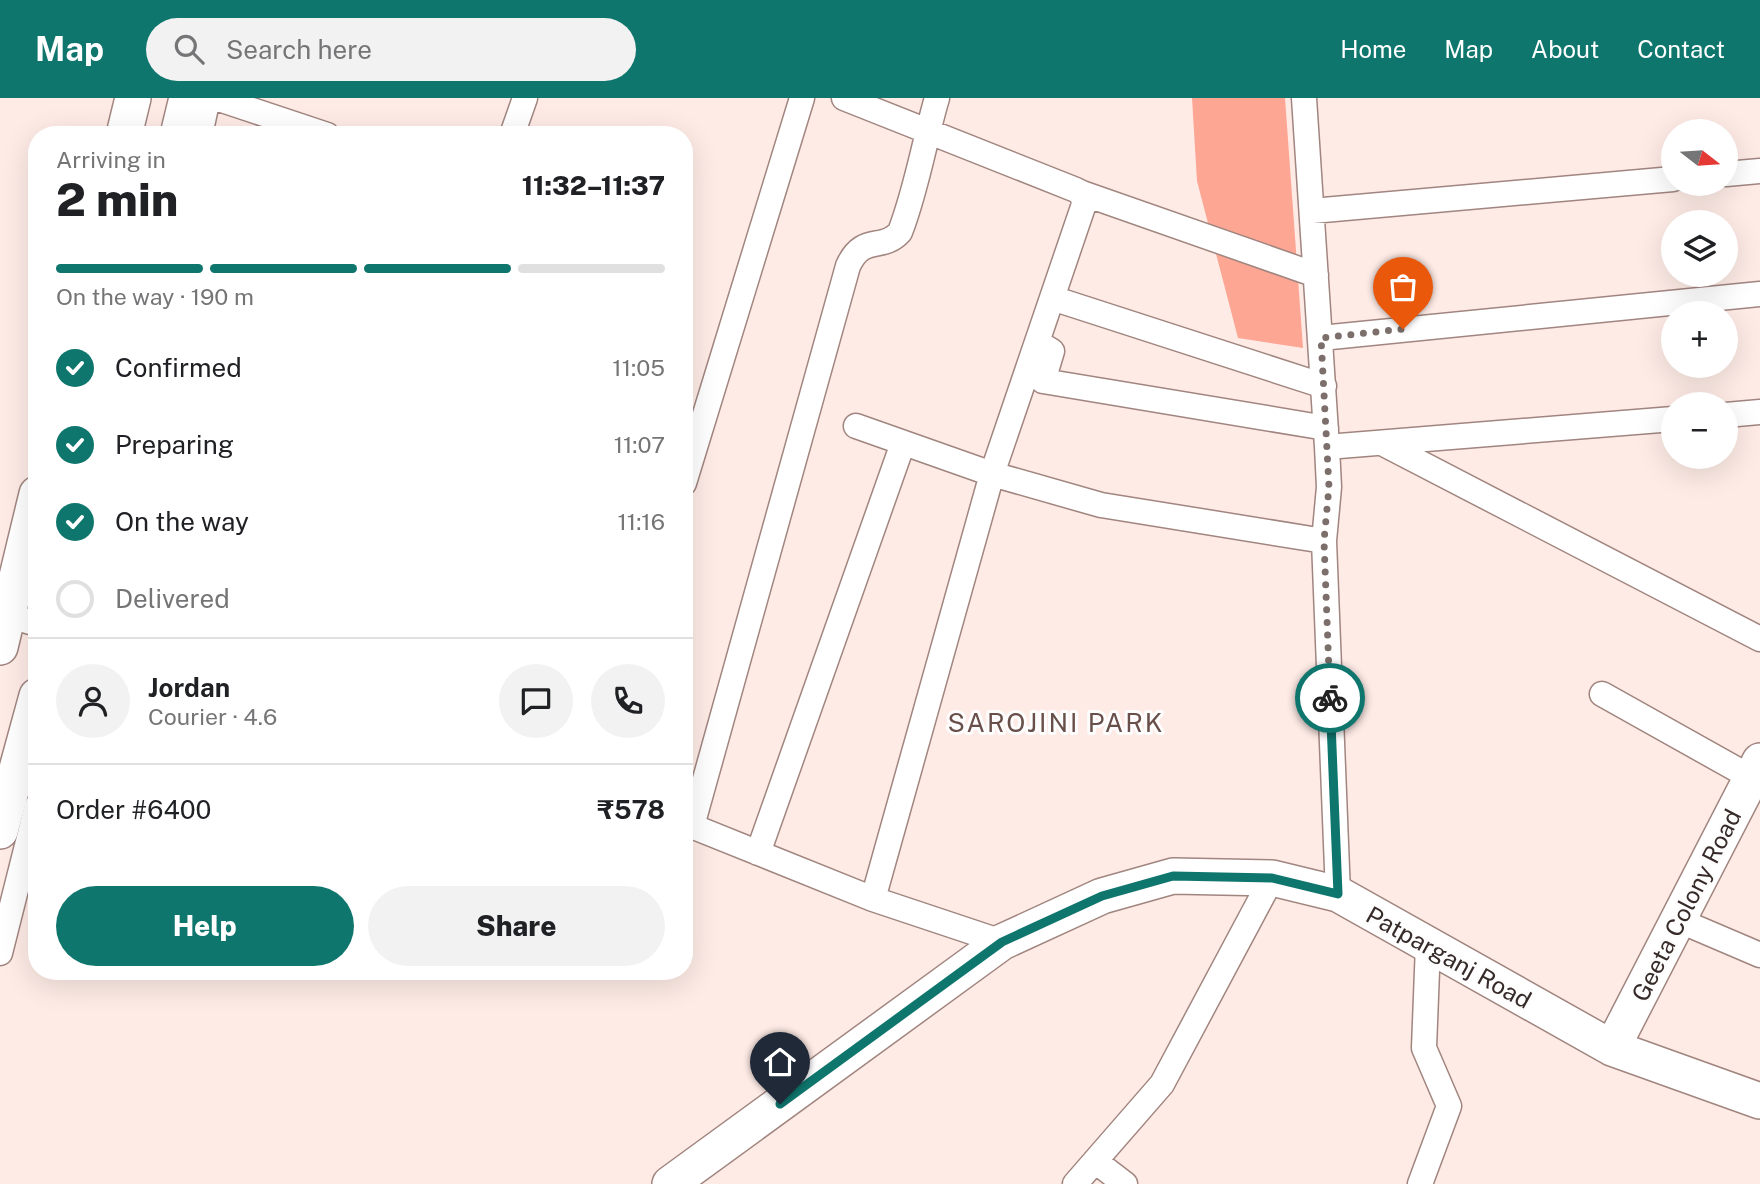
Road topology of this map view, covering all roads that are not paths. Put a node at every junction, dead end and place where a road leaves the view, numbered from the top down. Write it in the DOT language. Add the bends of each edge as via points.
graph roads {
  1 [pos="133,98"];
  2 [pos="187,98"];
  3 [pos="208,98"];
  4 [pos="216,98"];
  5 [pos="525,98"];
  6 [pos="802,98"];
  7 [pos="844,98"];
  8 [pos="937,98"];
  9 [pos="1304,98"];
  10 [pos="126,126"];
  11 [pos="180,126"];
  12 [pos="202,126"];
  13 [pos="300,126"];
  14 [pos="515,126"];
  15 [pos="927,130"];
  16 [pos="1760,171"];
  17 [pos="1738,173"];
  18 [pos="1661,180"];
  19 [pos="1082,193"];
  20 [pos="1312,211"];
  21 [pos="1316,275"];
  22 [pos="1760,294"];
  23 [pos="1052,298"];
  24 [pos="1321,338"];
  25 [pos="1037,342"];
  26 [pos="1324,386"];
  27 [pos="1760,412"];
  28 [pos="1738,414"];
  29 [pos="1661,420"];
  30 [pos="856,426"];
  31 [pos="1327,438"];
  32 [pos="903,443"];
  33 [pos="1382,443"];
  34 [pos="693,454"];
  35 [pos="992,474"];
  36 [pos="28,539"];
  37 [pos="1324,541"];
  38 [pos="11,625"];
  39 [pos="1760,639"];
  40 [pos="1602,694"];
  41 [pos="28,729"];
  42 [pos="1756,769"];
  43 [pos="693,807"];
  44 [pos="693,826"];
  45 [pos="0,831"];
  46 [pos="28,842"];
  47 [pos="758,853"];
  48 [pos="1272,878"];
  49 [pos="1338,894"];
  50 [pos="873,899"];
  51 [pos="1678,920"];
  52 [pos="1002,942"];
  53 [pos="1428,945"];
  54 [pos="0,953"];
  55 [pos="1760,955"];
  56 [pos="1612,1048"];
  57 [pos="1760,1101"];
  58 [pos="1095,1161"];
  59 [pos="687,1179"];
  60 [pos="1075,1184"];
  61 [pos="1125,1184"];
  62 [pos="1420,1184"];
  1 -- 10 [label="street"];
  2 -- 11 [label="street"];
  3 -- 12 [label="street"];
  4 -- 13 [label="street"];
  5 -- 14 [label="street"];
  6 -- 34 [label="street"];
  7 -- 15 [label="street"];
  8 -- 15 [label="street"];
  9 -- 20 [label="street"];
  15 -- 19 [label="street"];
  15 -- 43 [label="street" via="900,232 860,248 848,266"];
  16 -- 17 [label="street"];
  18 -- 20 [label="street"];
  19 -- 21 [label="street"];
  19 -- 23 [label="street" via="1084,204"];
  20 -- 21 [label="street"];
  21 -- 24 [label="street"];
  22 -- 24 [label="street"];
  23 -- 25 [label="street"];
  23 -- 26 [label="street"];
  24 -- 26 [label="street"];
  25 -- 31 [label="street" via="1052,351 1043,381"];
  25 -- 35 [label="street"];
  26 -- 31 [label="street"];
  27 -- 28 [label="street"];
  29 -- 33 [label="street"];
  30 -- 32 [label="street"];
  31 -- 33 [label="street"];
  31 -- 37 [label="street"];
  32 -- 35 [label="street"];
  32 -- 47 [label="street"];
  33 -- 39 [label="street"];
  35 -- 37 [label="street" via="1101,505"];
  35 -- 50 [label="street"];
  36 -- 38 [label="street"];
  37 -- 49 [label="street"];
  40 -- 42 [label="street"];
  41 -- 45 [label="street"];
  42 -- 51 [label="street, Geeta Colony Road"];
  44 -- 47 [label="street"];
  46 -- 54 [label="street"];
  47 -- 50 [label="street"];
  48 -- 49 [label="street, Patparganj Road"];
  48 -- 52 [label="street, Patparganj Road" via="1173,876 1102,896"];
  48 -- 58 [label="street" via="1162,1084"];
  49 -- 53 [label="street, Patparganj Road"];
  50 -- 52 [label="street"];
  51 -- 55 [label="street"];
  51 -- 56 [label="street, Geeta Colony Road"];
  52 -- 59 [label="street, Patparganj Road"];
  53 -- 56 [label="street, Patparganj Road"];
  53 -- 62 [label="street" via="1424,1048 1449,1106"];
  56 -- 57 [label="street, Patparganj Road"];
  58 -- 60 [label="street"];
  58 -- 61 [label="street"];
}
